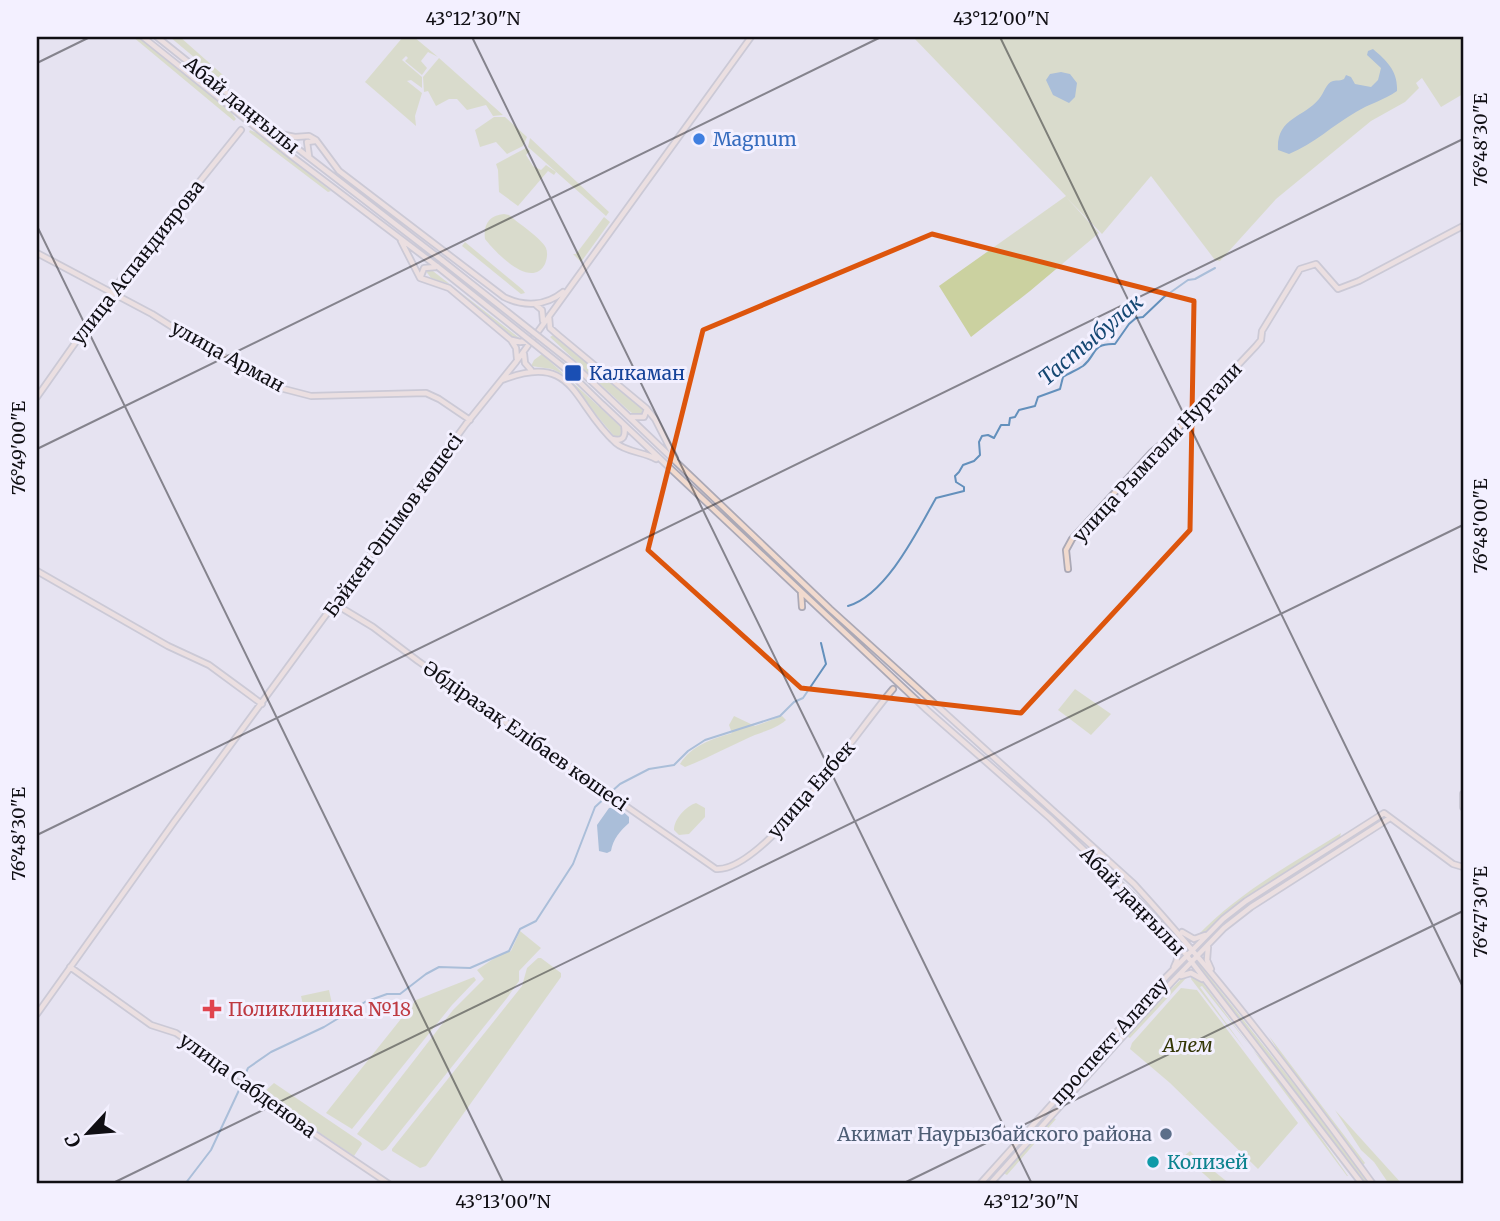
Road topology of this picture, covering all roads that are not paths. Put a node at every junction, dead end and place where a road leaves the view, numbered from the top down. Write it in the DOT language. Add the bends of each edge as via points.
graph roads {
  1 [pos="143,37"];
  2 [pos="157,37"];
  3 [pos="751,37"];
  4 [pos="241,130"];
  5 [pos="276,132"];
  6 [pos="319,143"];
  7 [pos="316,163"];
  8 [pos="1463,226"];
  9 [pos="399,238"];
  10 [pos="37,253"];
  11 [pos="438,267"];
  12 [pos="424,280"];
  13 [pos="566,290"];
  14 [pos="111,292"];
  15 [pos="535,304"];
  16 [pos="549,316"];
  17 [pos="543,324"];
  18 [pos="537,332"];
  19 [pos="558,335"];
  20 [pos="532,339"];
  21 [pos="511,340"];
  22 [pos="524,351"];
  23 [pos="516,362"];
  24 [pos="535,371"];
  25 [pos="498,382"];
  26 [pos="37,397"];
  27 [pos="646,408"];
  28 [pos="629,416"];
  29 [pos="470,420"];
  30 [pos="623,425"];
  31 [pos="612,439"];
  32 [pos="662,461"];
  33 [pos="679,464"];
  34 [pos="705,502"];
  35 [pos="720,503"];
  36 [pos="699,508"];
  37 [pos="713,511"];
  38 [pos="1068,569"];
  39 [pos="37,571"];
  40 [pos="820,588"];
  41 [pos="810,590"];
  42 [pos="801,592"];
  43 [pos="335,604"];
  44 [pos="802,607"];
  45 [pos="893,689"];
  46 [pos="262,704"];
  47 [pos="950,705"];
  48 [pos="945,712"];
  49 [pos="937,719"];
  50 [pos="933,725"];
  51 [pos="1463,794"];
  52 [pos="1463,807"];
  53 [pos="1390,818"];
  54 [pos="1326,850"];
  55 [pos="1331,855"];
  56 [pos="1463,867"];
  57 [pos="1117,868"];
  58 [pos="716,869"];
  59 [pos="1111,875"];
  60 [pos="1265,890"];
  61 [pos="1270,895"];
  62 [pos="1166,917"];
  63 [pos="1159,923"];
  64 [pos="1211,930"];
  65 [pos="1217,935"];
  66 [pos="1193,950"];
  67 [pos="1187,956"];
  68 [pos="1198,956"];
  69 [pos="1191,962"];
  70 [pos="70,967"];
  71 [pos="1167,976"];
  72 [pos="1216,979"];
  73 [pos="1172,982"];
  74 [pos="1209,985"];
  75 [pos="37,1014"];
  76 [pos="1047,1110"];
  77 [pos="1052,1115"];
  78 [pos="999,1163"];
  79 [pos="1004,1168"];
  80 [pos="389,1184"];
  81 [pos="980,1184"];
  82 [pos="990,1184"];
  83 [pos="1362,1184"];
  84 [pos="1373,1184"];
  1 -- 9 [label="main road, Абай даңғылы"];
  2 -- 5 [label="main road, Абай даңғылы"];
  3 -- 13 [label="main road, Бәйкен Әшімов көшесі"];
  4 -- 14 [label="main road, улица Аспандиярова"];
  5 -- 6 [label="main road" via="309,136"];
  5 -- 7 [label="main road, Абай даңғылы"];
  6 -- 7 [label="main road" via="311,140 307,145 307,153"];
  6 -- 15 [label="main road" via="339,171 504,297"];
  7 -- 28 [label="main road, Абай даңғылы, bridge" via="572,363"];
  8 -- 38 [label="main road, улица Рымгали Нургали" via="1338,289 1316,264 1300,269 1261,340 1084,525 1066,550"];
  9 -- 11 [label="main road, Абай даңғылы"];
  9 -- 12 [label="main road"];
  10 -- 14 [label="main road, улица Арман"];
  11 -- 12 [label="main road" via="424,268"];
  11 -- 30 [label="main road, Абай даңғылы, bridge" via="567,370"];
  12 -- 21 [label="main road" via="449,288"];
  13 -- 15 [label="main road"];
  13 -- 16 [label="main road, Бәйкен Әшімов көшесі"];
  14 -- 26 [label="main road, улица Аспандиярова"];
  14 -- 29 [label="main road, улица Арман" via="284,389 311,396 426,393"];
  15 -- 17 [label="main road" via="542,310"];
  16 -- 17 [label="main road, Бәйкен Әшімов көшесі"];
  16 -- 19 [label="main road" via="550,328"];
  17 -- 18 [label="main road, Бәйкен Әшімов көшесі"];
  18 -- 19 [label="main road" via="549,330"];
  18 -- 20 [label="main road, Бәйкен Әшімов көшесі"];
  19 -- 27 [label="main road"];
  20 -- 21 [label="main road"];
  20 -- 22 [label="main road, Бәйкен Әшімов көшесі"];
  21 -- 23 [label="main road"];
  22 -- 23 [label="main road, Бәйкен Әшімов көшесі"];
  22 -- 24 [label="main road" via="526,366"];
  23 -- 25 [label="main road, Бәйкен Әшімов көшесі"];
  24 -- 25 [label="main road"];
  24 -- 31 [label="main road" via="560,376"];
  25 -- 29 [label="main road, Бәйкен Әшімов көшесі"];
  27 -- 28 [label="main road" via="644,417"];
  27 -- 33 [label="main road"];
  28 -- 33 [label="main road, Абай даңғылы"];
  29 -- 43 [label="main road, Бәйкен Әшімов көшесі"];
  30 -- 31 [label="main road" via="624,437"];
  30 -- 32 [label="main road, Абай даңғылы"];
  31 -- 32 [label="main road"];
  32 -- 34 [label="main road, Абай даңғылы"];
  33 -- 35 [label="main road, Абай даңғылы"];
  34 -- 36 [label="main road"];
  34 -- 37 [label="main road, Абай даңғылы"];
  35 -- 37 [label="main road"];
  35 -- 41 [label="main road, Абай даңғылы"];
  37 -- 42 [label="main road, Абай даңғылы"];
  39 -- 46 [label="main road" via="217,670"];
  40 -- 41 [label="main road"];
  41 -- 48 [label="main road, Абай даңғылы"];
  42 -- 44 [label="main road"];
  42 -- 49 [label="main road, Абай даңғылы"];
  43 -- 46 [label="main road, Бәйкен Әшімов көшесі"];
  43 -- 58 [label="main road, Әбдіразақ Елібаев көшесі"];
  45 -- 58 [label="main road, улица Енбек" via="835,766 762,847 734,866"];
  46 -- 70 [label="main road, Бәйкен Әшімов көшесі"];
  47 -- 48 [label="main road"];
  48 -- 57 [label="main road, Абай даңғылы"];
  49 -- 50 [label="main road"];
  49 -- 59 [label="main road, Абай даңғылы"];
  51 -- 52 [label="main road"];
  53 -- 54 [label="main road, проспект Алатау" via="1384,813"];
  53 -- 55 [label="main road, проспект Алатау"];
  53 -- 56 [label="main road"];
  54 -- 55 [label="main road"];
  54 -- 60 [label="main road, проспект Алатау"];
  55 -- 61 [label="main road, проспект Алатау"];
  57 -- 59 [label="main road"];
  57 -- 62 [label="main road, Абай даңғылы"];
  59 -- 63 [label="main road, Абай даңғылы"];
  60 -- 61 [label="main road"];
  60 -- 64 [label="main road, проспект Алатау"];
  61 -- 65 [label="main road, проспект Алатау"];
  62 -- 64 [label="main road" via="1191,938"];
  62 -- 66 [label="main road"];
  63 -- 67 [label="main road, Абай даңғылы"];
  63 -- 71 [label="main road" via="1177,951 1177,962"];
  64 -- 66 [label="main road, проспект Алатау"];
  65 -- 68 [label="main road, проспект Алатау"];
  65 -- 72 [label="main road" via="1206,954"];
  66 -- 67 [label="main road, проспект Алатау"];
  66 -- 68 [label="main road"];
  67 -- 69 [label="main road, Абай даңғылы"];
  67 -- 71 [label="main road, проспект Алатау"];
  68 -- 69 [label="main road, проспект Алатау"];
  68 -- 72 [label="main road"];
  69 -- 73 [label="main road, проспект Алатау"];
  69 -- 74 [label="main road, Абай даңғылы"];
  70 -- 75 [label="main road, Бәйкен Әшімов көшесі"];
  70 -- 80 [label="main road, улица Сабденова" via="152,1025 176,1033 236,1081"];
  71 -- 76 [label="main road, проспект Алатау"];
  72 -- 84 [label="main road"];
  73 -- 74 [label="main road" via="1191,973"];
  73 -- 77 [label="main road, проспект Алатау"];
  74 -- 83 [label="main road, Абай даңғылы"];
  76 -- 77 [label="main road"];
  76 -- 78 [label="main road, проспект Алатау"];
  77 -- 79 [label="main road, проспект Алатау"];
  78 -- 79 [label="main road"];
  78 -- 81 [label="main road, проспект Алатау"];
  79 -- 82 [label="main road, проспект Алатау"];
}
